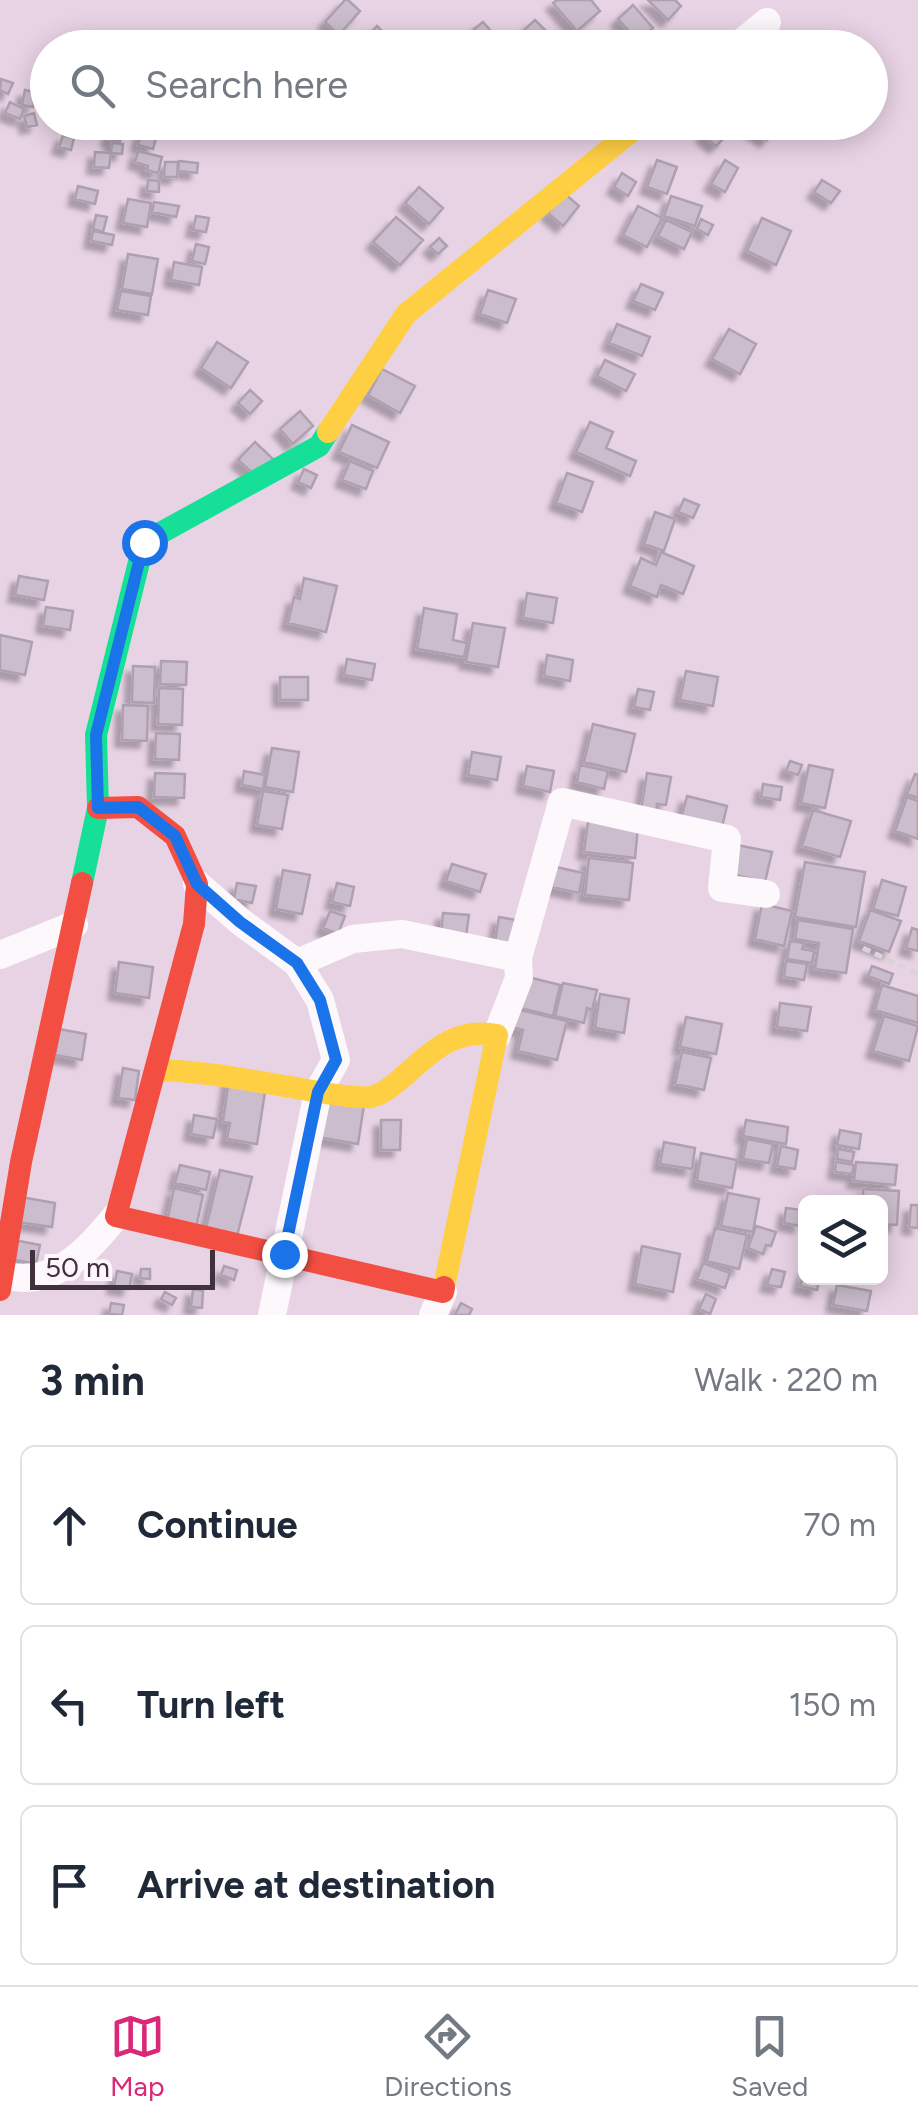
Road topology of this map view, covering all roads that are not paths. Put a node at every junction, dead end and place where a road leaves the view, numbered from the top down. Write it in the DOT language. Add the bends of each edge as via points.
graph roads {
  1 [pos="766,22"];
  2 [pos="757,30"];
  3 [pos="621,140"];
  4 [pos="98,808"];
  5 [pos="197,884"];
  6 [pos="766,894"];
  7 [pos="74,924"];
  8 [pos="0,955"];
  9 [pos="518,958"];
  10 [pos="297,963"];
  11 [pos="496,1035"];
  12 [pos="156,1070"];
  13 [pos="318,1092"];
  14 [pos="116,1216"];
  15 [pos="284,1254"];
  16 [pos="1,1282"];
  17 [pos="438,1303"];
  18 [pos="272,1315"];
  1 -- 2 [label="street"];
  3 -- 4 [label="street" via="406,314 319,446 144,542 96,735"];
  4 -- 5 [label="street" via="138,807 175,836"];
  4 -- 7 [label="street"];
  5 -- 10 [label="street"];
  5 -- 12 [label="street" via="194,924"];
  6 -- 9 [label="street" via="722,888 727,839 562,802"];
  7 -- 8 [label="street"];
  7 -- 16 [label="street"];
  9 -- 10 [label="street" via="402,934 353,938"];
  9 -- 11 [label="street" via="519,978"];
  10 -- 13 [label="street" via="320,1000 336,1060"];
  11 -- 13 [label="street" via="462,1034 370,1097"];
  11 -- 17 [label="street"];
  12 -- 13 [label="street"];
  12 -- 14 [label="street"];
  13 -- 15 [label="street"];
  14 -- 15 [label="street"];
  14 -- 16 [label="street" via="72,1262 48,1274"];
  15 -- 17 [label="street"];
  15 -- 18 [label="street"];
}
